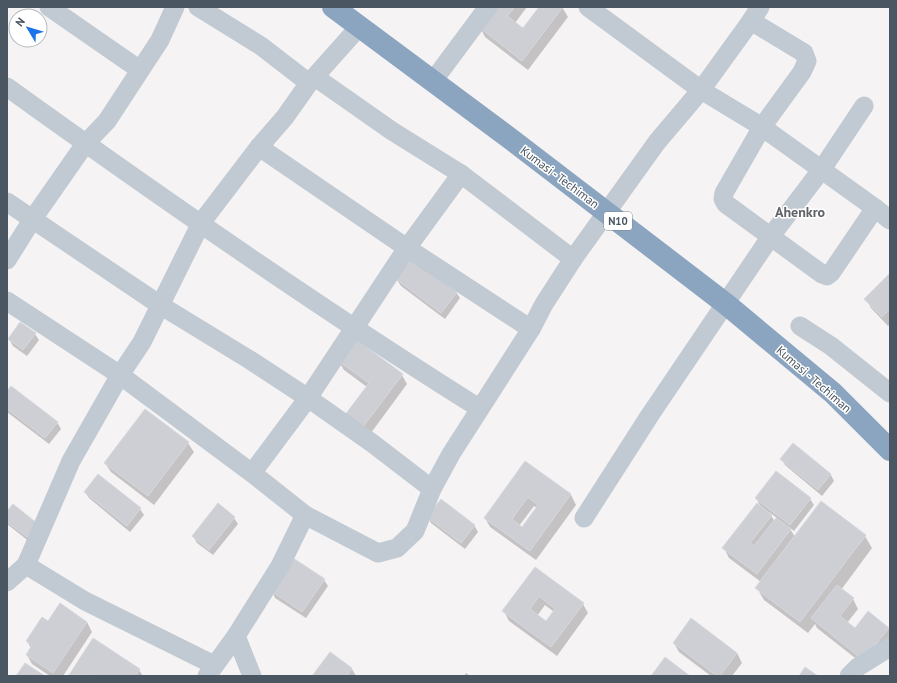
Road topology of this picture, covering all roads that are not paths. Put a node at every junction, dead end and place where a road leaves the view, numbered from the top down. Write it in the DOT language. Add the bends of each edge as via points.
graph roads {
  1 [pos="49,7"];
  2 [pos="175,7"];
  3 [pos="198,7"];
  4 [pos="332,7"];
  5 [pos="488,7"];
  6 [pos="588,7"];
  7 [pos="755,14"];
  8 [pos="359,27"];
  9 [pos="140,70"];
  10 [pos="312,80"];
  11 [pos="433,81"];
  12 [pos="7,87"];
  13 [pos="701,90"];
  14 [pos="864,106"];
  15 [pos="762,127"];
  16 [pos="85,144"];
  17 [pos="259,147"];
  18 [pos="822,169"];
  19 [pos="461,174"];
  20 [pos="7,202"];
  21 [pos="875,208"];
  22 [pos="607,212"];
  23 [pos="32,220"];
  24 [pos="890,220"];
  25 [pos="201,223"];
  26 [pos="771,236"];
  27 [pos="407,248"];
  28 [pos="573,259"];
  29 [pos="7,260"];
  30 [pos="7,300"];
  31 [pos="726,304"];
  32 [pos="160,305"];
  33 [pos="800,326"];
  34 [pos="354,327"];
  35 [pos="531,329"];
  36 [pos="120,375"];
  37 [pos="890,393"];
  38 [pos="308,398"];
  39 [pos="479,408"];
  40 [pos="890,450"];
  41 [pos="252,473"];
  42 [pos="432,489"];
  43 [pos="305,515"];
  44 [pos="584,518"];
  45 [pos="26,565"];
  46 [pos="7,582"];
  47 [pos="236,636"];
  48 [pos="890,647"];
  49 [pos="210,670"];
  50 [pos="252,676"];
  51 [pos="849,676"];
  1 -- 9 [label="street"];
  2 -- 9 [label="street" via="160,40"];
  3 -- 10 [label="street"];
  4 -- 8 [label="highway, Kumasi - Techiman / N10"];
  5 -- 11 [label="street"];
  6 -- 13 [label="street"];
  7 -- 13 [label="street"];
  7 -- 15 [label="street" via="804,53 807,61 802,72"];
  8 -- 10 [label="street"];
  8 -- 11 [label="highway, Kumasi - Techiman / N10"];
  9 -- 16 [label="street" via="107,121"];
  10 -- 17 [label="street"];
  10 -- 19 [label="street"];
  11 -- 22 [label="highway, Kumasi - Techiman / N10"];
  12 -- 16 [label="street"];
  13 -- 15 [label="street"];
  13 -- 22 [label="street" via="657,142"];
  14 -- 18 [label="street"];
  15 -- 18 [label="street"];
  15 -- 26 [label="street" via="723,199 726,204"];
  16 -- 23 [label="street"];
  16 -- 25 [label="street"];
  17 -- 25 [label="street"];
  17 -- 27 [label="street"];
  18 -- 21 [label="street"];
  18 -- 26 [label="street"];
  19 -- 27 [label="street"];
  19 -- 28 [label="street"];
  20 -- 23 [label="street"];
  21 -- 24 [label="street"];
  21 -- 26 [label="street" via="827,276"];
  22 -- 28 [label="street"];
  22 -- 31 [label="highway, Kumasi - Techiman / N10"];
  23 -- 29 [label="street"];
  23 -- 32 [label="street"];
  25 -- 32 [label="street"];
  25 -- 34 [label="street"];
  26 -- 31 [label="street"];
  27 -- 34 [label="street"];
  27 -- 35 [label="street"];
  28 -- 35 [label="street"];
  30 -- 36 [label="street"];
  31 -- 40 [label="highway, Kumasi - Techiman / N10" via="833,393"];
  31 -- 44 [label="street"];
  32 -- 36 [label="street" via="142,342"];
  32 -- 38 [label="street"];
  33 -- 37 [label="street" via="831,346"];
  34 -- 38 [label="street"];
  34 -- 39 [label="street"];
  35 -- 39 [label="street"];
  36 -- 41 [label="street"];
  36 -- 45 [label="street" via="71,461"];
  38 -- 41 [label="street"];
  38 -- 42 [label="street"];
  39 -- 42 [label="street"];
  41 -- 43 [label="street"];
  42 -- 43 [label="street" via="415,531 397,548 378,553"];
  43 -- 47 [label="street" via="280,566"];
  45 -- 46 [label="street"];
  45 -- 49 [label="street" via="84,601"];
  47 -- 49 [label="street"];
  47 -- 50 [label="street"];
  48 -- 51 [label="street" via="858,667"];
}
